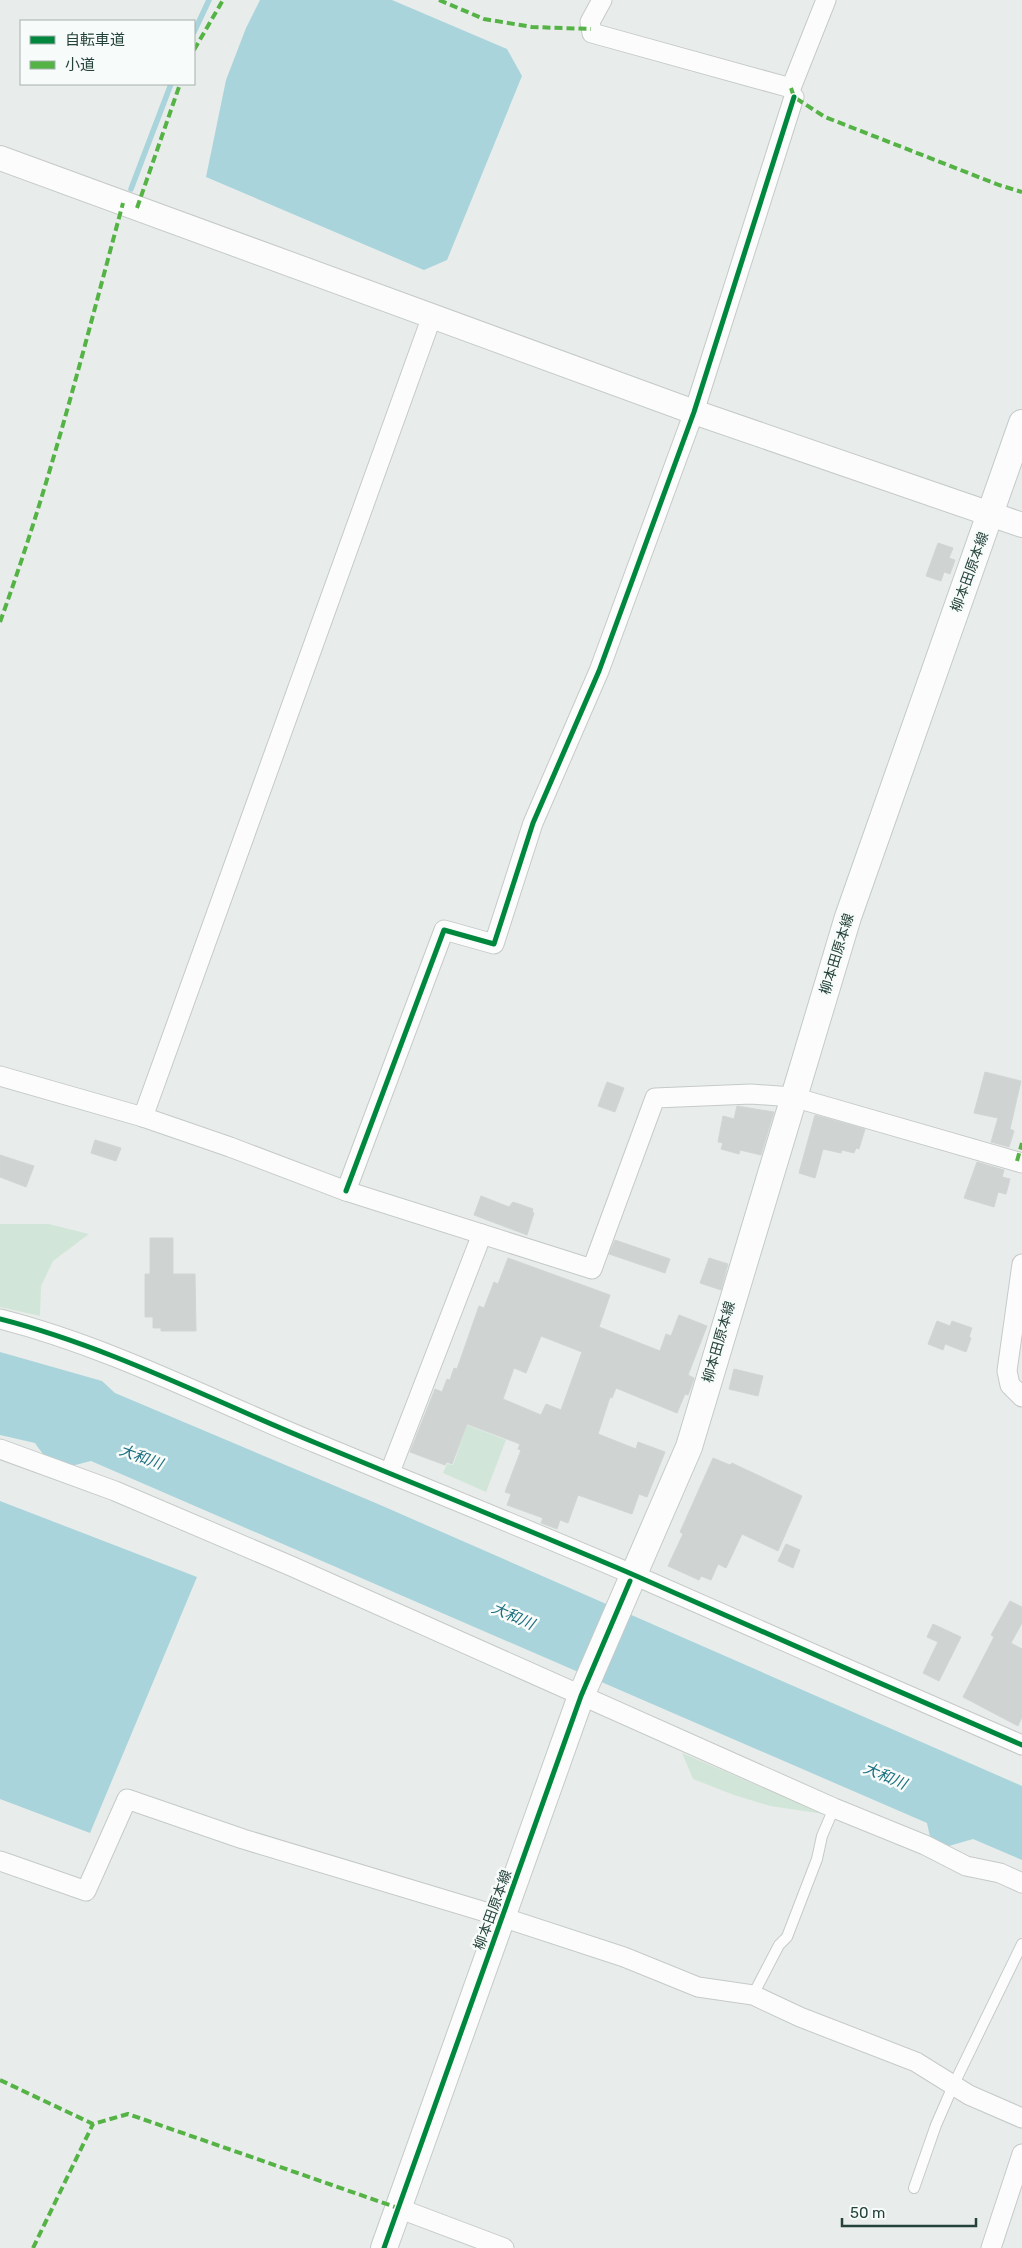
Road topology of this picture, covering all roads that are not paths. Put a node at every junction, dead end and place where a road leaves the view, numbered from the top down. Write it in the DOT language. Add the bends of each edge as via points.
graph roads {
  1 [pos="602,0"];
  2 [pos="826,0"];
  3 [pos="794,97"];
  4 [pos="0,158"];
  5 [pos="432,316"];
  6 [pos="694,412"];
  7 [pos="1022,423"];
  8 [pos="990,514"];
  9 [pos="1022,526"];
  10 [pos="0,1076"];
  11 [pos="793,1097"];
  12 [pos="143,1117"];
  13 [pos="1022,1163"];
  14 [pos="346,1191"];
  15 [pos="482,1234"];
  16 [pos="1022,1264"];
  17 [pos="0,1319"];
  18 [pos="1022,1397"];
  19 [pos="0,1449"];
  20 [pos="390,1472"];
  21 [pos="631,1578"];
  22 [pos="583,1693"];
  23 [pos="1022,1745"];
  24 [pos="834,1808"];
  25 [pos="0,1860"];
  26 [pos="1022,1882"];
  27 [pos="502,1917"];
  28 [pos="1022,1944"];
  29 [pos="753,1995"];
  30 [pos="953,2086"];
  31 [pos="1022,2118"];
  32 [pos="1022,2154"];
  33 [pos="914,2188"];
  34 [pos="398,2208"];
  35 [pos="384,2248"];
  36 [pos="504,2248"];
  37 [pos="991,2248"];
  1 -- 2 [label="street" via="590,22 592,33 791,88"];
  3 -- 6 [label="street"];
  4 -- 5 [label="street"];
  5 -- 6 [label="street"];
  5 -- 12 [label="street"];
  6 -- 8 [label="street"];
  6 -- 14 [label="street" via="599,671 533,824 494,944 444,930"];
  7 -- 8 [label="main road, 柳本田原本線"];
  8 -- 9 [label="street"];
  8 -- 11 [label="main road, 柳本田原本線" via="848,918"];
  10 -- 12 [label="street"];
  11 -- 13 [label="street"];
  11 -- 15 [label="street" via="751,1094 655,1098 592,1269"];
  11 -- 21 [label="main road, 柳本田原本線" via="689,1447"];
  12 -- 14 [label="street"];
  14 -- 15 [label="street"];
  15 -- 20 [label="street"];
  16 -- 18 [label="street" via="1007,1371 1010,1385"];
  17 -- 20 [label="street" via="148,1369 315,1443"];
  19 -- 22 [label="street" via="115,1491"];
  20 -- 21 [label="street"];
  21 -- 22 [label="main road, 柳本田原本線"];
  21 -- 23 [label="street"];
  22 -- 24 [label="street"];
  22 -- 27 [label="main road, 柳本田原本線"];
  24 -- 26 [label="street" via="925,1845 966,1866 1000,1873"];
  24 -- 29 [label="lane" via="787,1937"];
  25 -- 27 [label="street" via="86,1891 127,1799 243,1839"];
  27 -- 29 [label="street" via="624,1957 698,1987"];
  27 -- 34 [label="main road, 柳本田原本線"];
  28 -- 30 [label="lane"];
  29 -- 30 [label="street" via="916,2062"];
  30 -- 31 [label="street"];
  30 -- 33 [label="lane"];
  32 -- 37 [label="street"];
  34 -- 35 [label="main road, 柳本田原本線"];
  34 -- 36 [label="street"];
}
